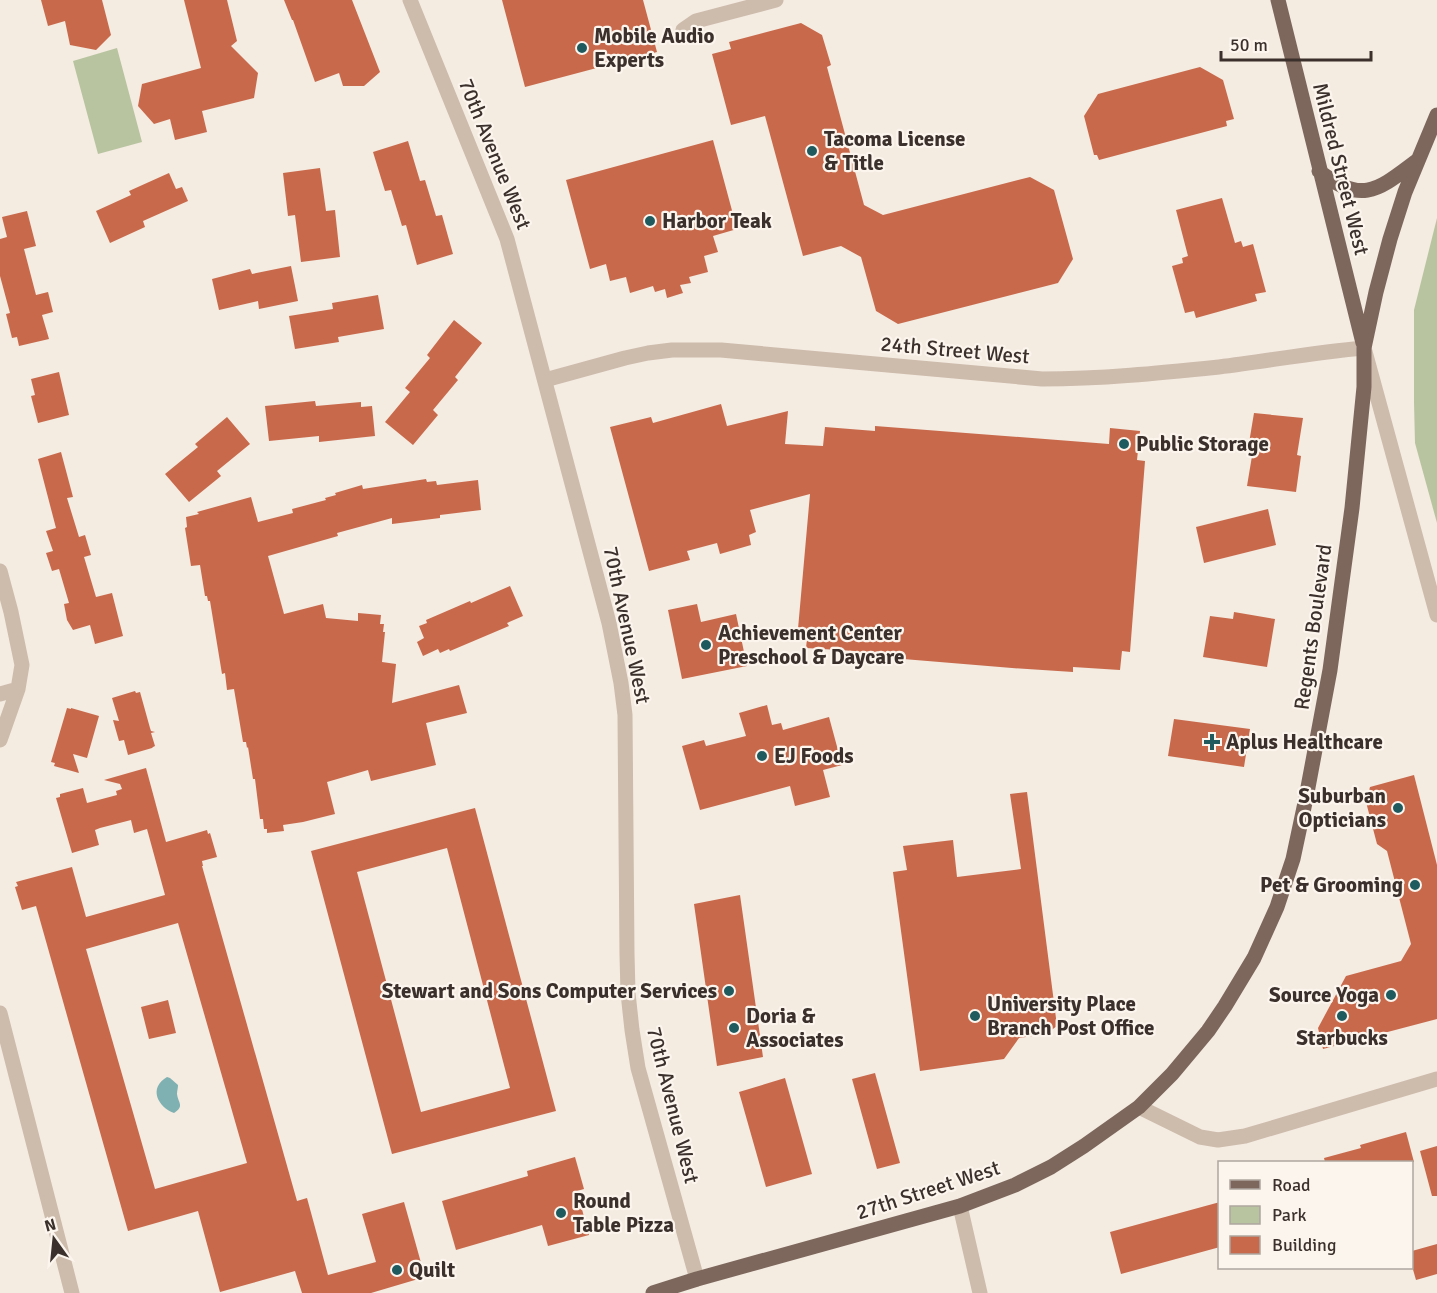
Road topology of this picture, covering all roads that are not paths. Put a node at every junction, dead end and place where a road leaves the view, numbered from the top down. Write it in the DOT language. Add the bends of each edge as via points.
graph roads {
  1 [pos="410,0"];
  2 [pos="776,0"];
  3 [pos="1278,0"];
  4 [pos="682,30"];
  5 [pos="1437,115"];
  6 [pos="1418,160"];
  7 [pos="1319,171"];
  8 [pos="1364,348"];
  9 [pos="545,380"];
  10 [pos="0,571"];
  11 [pos="1437,615"];
  12 [pos="18,689"];
  13 [pos="0,694"];
  14 [pos="0,740"];
  15 [pos="0,1013"];
  16 [pos="1437,1079"];
  17 [pos="1139,1107"];
  18 [pos="960,1206"];
  19 [pos="697,1279"];
  20 [pos="72,1293"];
  21 [pos="653,1293"];
  22 [pos="980,1293"];
  1 -- 9 [label="street, 70th Avenue West" via="507,238"];
  2 -- 4 [label="street" via="696,21"];
  3 -- 7 [label="main road, Mildred Street West"];
  5 -- 6 [label="main road, Regents Boulevard"];
  6 -- 7 [label="main road" via="1385,184 1369,190 1343,187"];
  6 -- 8 [label="main road, Regents Boulevard" via="1386,255"];
  7 -- 8 [label="main road, Mildred Street West"];
  8 -- 9 [label="street, 24th Street West" via="1095,379 1042,379 721,350 672,350 625,358"];
  8 -- 11 [label="street"];
  8 -- 17 [label="main road, Regents Boulevard" via="1352,508 1332,659 1293,859 1254,958 1226,1006 1172,1074"];
  9 -- 19 [label="street, 70th Avenue West" via="621,683 626,754 627,974 632,1030 638,1068"];
  10 -- 12 [label="street" via="22,665"];
  12 -- 13 [label="street"];
  12 -- 14 [label="street"];
  15 -- 20 [label="street"];
  16 -- 17 [label="street" via="1245,1136 1218,1140 1200,1137"];
  17 -- 18 [label="main road, 27th Street West" via="1051,1167"];
  18 -- 19 [label="main road, 27th Street West"];
  18 -- 22 [label="street"];
  19 -- 21 [label="main road, 27th Street West"];
}
